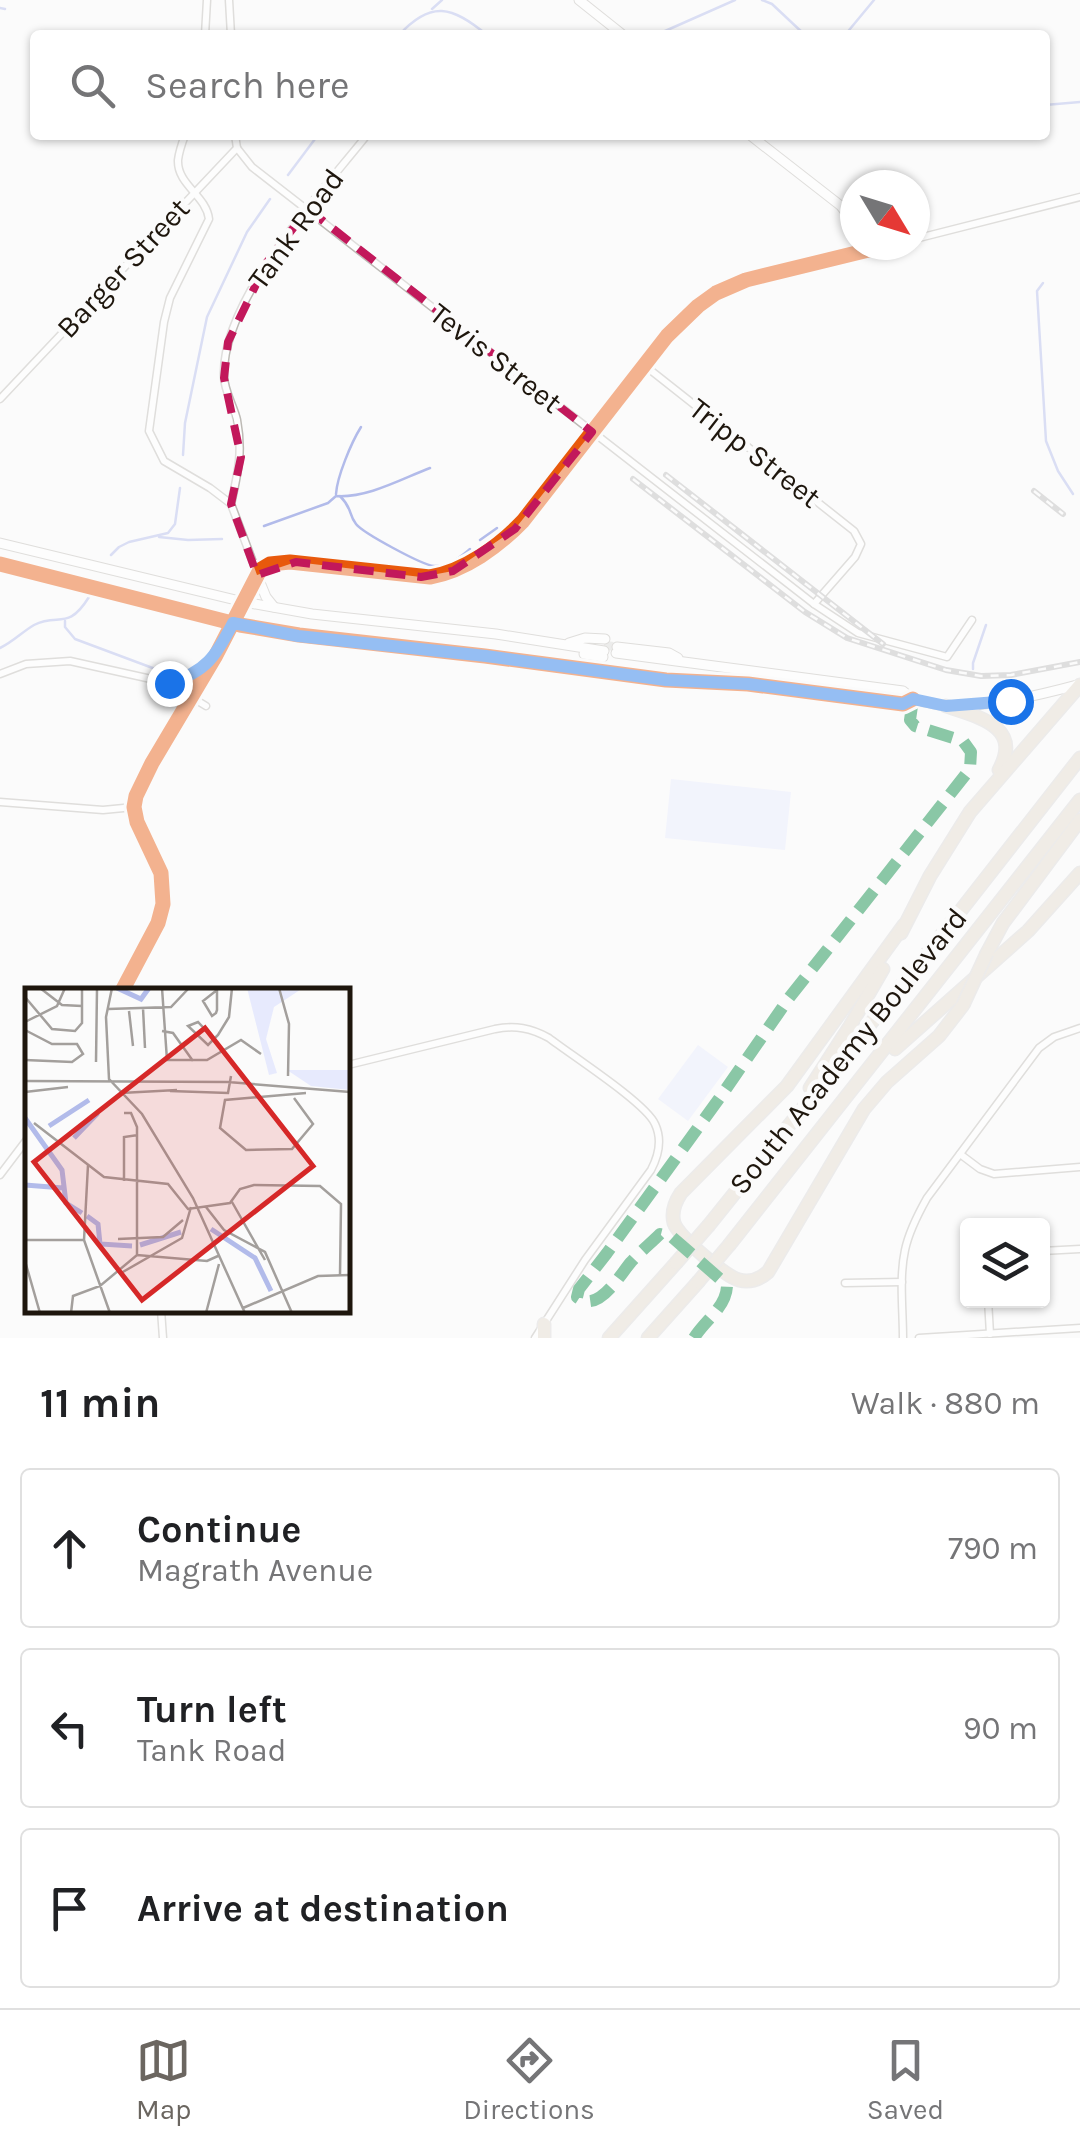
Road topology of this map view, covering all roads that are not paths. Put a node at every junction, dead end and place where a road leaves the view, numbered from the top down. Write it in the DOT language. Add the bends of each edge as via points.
graph roads {
  1 [pos="207,0"];
  2 [pos="230,0"];
  3 [pos="578,0"];
  4 [pos="205,30"];
  5 [pos="230,30"];
  6 [pos="617,30"];
  7 [pos="184,140"];
  8 [pos="235,140"];
  9 [pos="363,140"];
  10 [pos="756,140"];
  11 [pos="237,148"];
  12 [pos="195,193"];
  13 [pos="1080,197"];
  14 [pos="840,206"];
  15 [pos="308,209"];
  16 [pos="930,235"];
  17 [pos="840,254"];
  18 [pos="644,366"];
  19 [pos="0,398"];
  20 [pos="592,432"];
  21 [pos="231,504"];
  22 [pos="0,543"];
  23 [pos="0,564"];
  24 [pos="257,574"];
  25 [pos="244,602"];
  26 [pos="814,604"];
  27 [pos="274,608"];
  28 [pos="972,620"];
  29 [pos="233,623"];
  30 [pos="564,645"];
  31 [pos="216,657"];
  32 [pos="684,662"];
  33 [pos="0,674"];
  34 [pos="169,683"];
  35 [pos="1080,685"];
  36 [pos="191,697"];
  37 [pos="913,699"];
  38 [pos="206,706"];
  39 [pos="946,706"];
  40 [pos="1080,758"];
  41 [pos="988,791"];
  42 [pos="1080,800"];
  43 [pos="0,802"];
  44 [pos="134,807"];
  45 [pos="1080,820"];
  46 [pos="1080,874"];
  47 [pos="904,926"];
  48 [pos="123,988"];
  49 [pos="1080,1028"];
  50 [pos="350,1065"];
  51 [pos="844,1101"];
  52 [pos="25,1142"];
  53 [pos="960,1154"];
  54 [pos="762,1160"];
  55 [pos="1080,1167"];
  56 [pos="0,1175"];
  57 [pos="1080,1249"];
  58 [pos="1050,1251"];
  59 [pos="902,1282"];
  60 [pos="845,1283"];
  61 [pos="989,1308"];
  62 [pos="161,1313"];
  63 [pos="1080,1328"];
  64 [pos="544,1331"];
  65 [pos="991,1336"];
  66 [pos="163,1338"];
  67 [pos="534,1338"];
  68 [pos="609,1338"];
  69 [pos="648,1338"];
  70 [pos="903,1338"];
  71 [pos="919,1338"];
  1 -- 4 [label="street"];
  2 -- 5 [label="street"];
  3 -- 6 [label="main road"];
  7 -- 12 [label="street" via="179,169"];
  8 -- 11 [label="street"];
  9 -- 15 [label="street, Tank Road"];
  10 -- 14 [label="main road"];
  11 -- 12 [label="street, Barger Street"];
  11 -- 15 [label="street, Tevis Street" via="252,168"];
  12 -- 19 [label="street, Barger Street"];
  12 -- 21 [label="street" via="208,219 170,298 149,431 164,461"];
  13 -- 16 [label="street"];
  15 -- 20 [label="street, Tevis Street"];
  15 -- 21 [label="street, Tank Road" via="267,262 228,342 224,378 241,457"];
  17 -- 18 [label="street" via="716,293 675,326"];
  18 -- 20 [label="street"];
  18 -- 26 [label="street, Tripp Street" via="854,530 861,544 856,557"];
  20 -- 24 [label="street" via="515,529 454,571 421,577 290,562"];
  20 -- 26 [label="street, Tevis Street"];
  21 -- 24 [label="street"];
  22 -- 25 [label="main road"];
  23 -- 29 [label="main road"];
  24 -- 25 [label="street"];
  24 -- 27 [label="main road"];
  25 -- 27 [label="main road"];
  25 -- 29 [label="street"];
  26 -- 28 [label="street, Tevis Street" via="858,633 947,658"];
  27 -- 30 [label="main road"];
  29 -- 31 [label="street"];
  29 -- 37 [label="main road" via="666,680 903,704"];
  30 -- 30 [label="main road" via="586,638 604,648 579,653"];
  31 -- 34 [label="street"];
  31 -- 36 [label="street"];
  32 -- 32 [label="main road" via="654,646 617,650"];
  32 -- 37 [label="main road" via="903,691"];
  33 -- 34 [label="street" via="70,660"];
  34 -- 36 [label="street"];
  35 -- 39 [label="main road"];
  35 -- 41 [label="highway"];
  36 -- 38 [label="street"];
  36 -- 44 [label="street"];
  37 -- 39 [label="main road"];
  39 -- 41 [label="highway" via="991,723 1005,740 1005,760"];
  40 -- 54 [label="highway, South Academy Boulevard"];
  41 -- 47 [label="highway" via="952,839"];
  42 -- 51 [label="highway, South Academy Boulevard"];
  43 -- 44 [label="street"];
  44 -- 48 [label="street" via="161,873 163,904"];
  45 -- 47 [label="highway, bridge" via="1003,923 939,1036 864,1109 768,1272 750,1281 735,1279 682,1236 674,1222 676,1199 787,1086"];
  46 -- 51 [label="highway" via="1028,932"];
  47 -- 54 [label="highway" via="870,994"];
  49 -- 53 [label="street" via="1040,1048"];
  50 -- 64 [label="street" via="518,1027 544,1035 652,1117 659,1144 652,1170"];
  51 -- 69 [label="highway, South Academy Boulevard, bridge"];
  52 -- 56 [label="street"];
  53 -- 55 [label="street" via="994,1174"];
  53 -- 59 [label="street" via="913,1224"];
  54 -- 68 [label="highway, South Academy Boulevard, bridge"];
  57 -- 58 [label="street"];
  59 -- 60 [label="street"];
  59 -- 70 [label="street"];
  61 -- 65 [label="street"];
  62 -- 66 [label="street"];
  63 -- 65 [label="street"];
  64 -- 67 [label="street"];
  65 -- 71 [label="street"];
}
